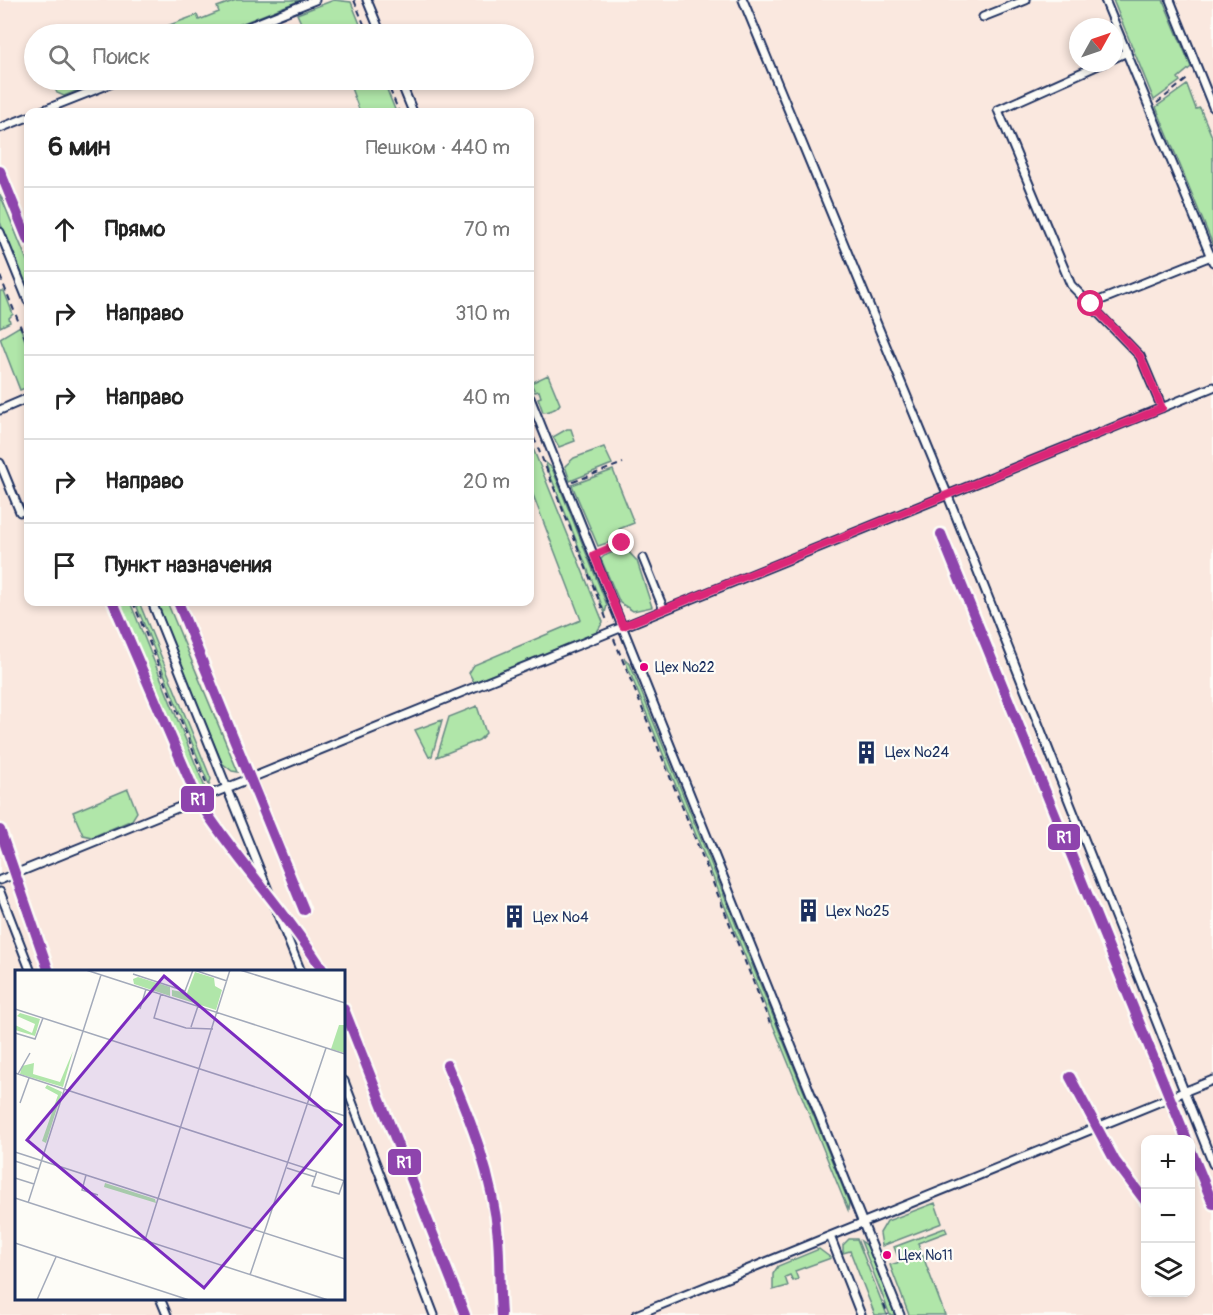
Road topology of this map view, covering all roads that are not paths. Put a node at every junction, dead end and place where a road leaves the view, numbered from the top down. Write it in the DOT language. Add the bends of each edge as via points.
graph roads {
  1 [pos="315,0"];
  2 [pos="367,0"];
  3 [pos="743,0"];
  4 [pos="1026,0"];
  5 [pos="1105,0"];
  6 [pos="1170,0"];
  7 [pos="983,17"];
  8 [pos="255,24"];
  9 [pos="377,24"];
  10 [pos="1127,52"];
  11 [pos="1123,54"];
  12 [pos="1083,72"];
  13 [pos="95,90"];
  14 [pos="404,90"];
  15 [pos="1213,107"];
  16 [pos="49,108"];
  17 [pos="411,108"];
  18 [pos="24,119"];
  19 [pos="0,129"];
  20 [pos="0,232"];
  21 [pos="1212,259"];
  22 [pos="24,291"];
  23 [pos="1091,304"];
  24 [pos="1213,387"];
  25 [pos="24,400"];
  26 [pos="534,408"];
  27 [pos="1162,408"];
  28 [pos="0,410"];
  29 [pos="0,463"];
  30 [pos="948,496"];
  31 [pos="20,512"];
  32 [pos="643,558"];
  33 [pos="154,606"];
  34 [pos="664,610"];
  35 [pos="623,626"];
  36 [pos="228,787"];
  37 [pos="0,880"];
  38 [pos="0,892"];
  39 [pos="30,970"];
  40 [pos="300,970"];
  41 [pos="1213,1080"];
  42 [pos="345,1084"];
  43 [pos="1185,1091"];
  44 [pos="1213,1164"];
  45 [pos="864,1222"];
  46 [pos="830,1236"];
  47 [pos="160,1300"];
  48 [pos="167,1315"];
  49 [pos="434,1315"];
  50 [pos="636,1315"];
  51 [pos="861,1315"];
  52 [pos="900,1315"];
  1 -- 8 [label="lane"];
  2 -- 9 [label="lane"];
  3 -- 30 [label="lane"];
  4 -- 7 [label="lane"];
  5 -- 10 [label="lane"];
  6 -- 15 [label="lane"];
  10 -- 11 [label="lane"];
  10 -- 21 [label="lane"];
  12 -- 23 [label="lane" via="998,110 1071,285"];
  13 -- 16 [label="lane"];
  14 -- 17 [label="lane"];
  18 -- 19 [label="lane"];
  20 -- 22 [label="lane"];
  21 -- 23 [label="lane"];
  23 -- 27 [label="lane" via="1140,356"];
  24 -- 27 [label="lane"];
  25 -- 28 [label="lane"];
  26 -- 35 [label="lane"];
  27 -- 30 [label="lane"];
  29 -- 31 [label="lane"];
  30 -- 34 [label="lane"];
  30 -- 43 [label="lane"];
  32 -- 34 [label="lane"];
  33 -- 36 [label="lane"];
  34 -- 35 [label="lane"];
  35 -- 36 [label="lane"];
  35 -- 45 [label="lane"];
  36 -- 37 [label="lane"];
  36 -- 40 [label="lane"];
  38 -- 39 [label="lane"];
  41 -- 43 [label="lane"];
  42 -- 49 [label="lane"];
  43 -- 44 [label="lane"];
  43 -- 45 [label="lane"];
  45 -- 46 [label="lane"];
  45 -- 52 [label="lane"];
  46 -- 50 [label="lane"];
  46 -- 51 [label="lane"];
  47 -- 48 [label="lane"];
}
